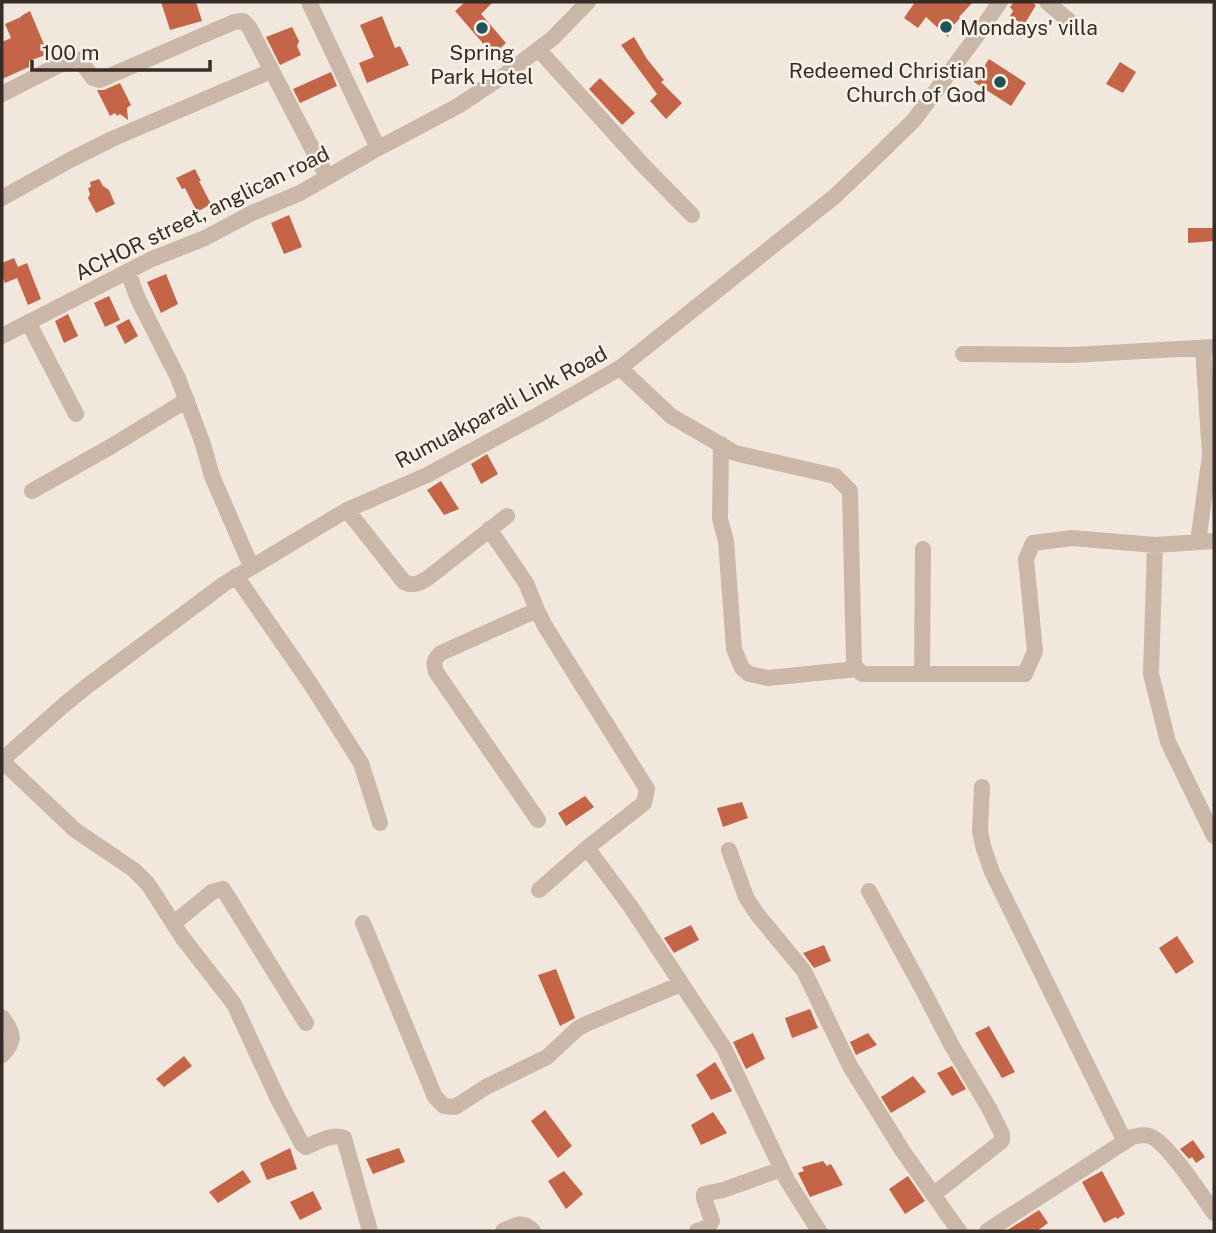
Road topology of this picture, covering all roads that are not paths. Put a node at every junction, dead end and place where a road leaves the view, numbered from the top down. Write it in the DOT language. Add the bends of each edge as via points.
graph roads {
  1 [pos="309,2"];
  2 [pos="588,2"];
  3 [pos="1000,2"];
  4 [pos="1047,2"];
  5 [pos="1075,26"];
  6 [pos="538,49"];
  7 [pos="271,71"];
  8 [pos="2,94"];
  9 [pos="378,148"];
  10 [pos="327,177"];
  11 [pos="2,198"];
  12 [pos="692,215"];
  13 [pos="128,272"];
  14 [pos="29,322"];
  15 [pos="2,336"];
  16 [pos="1209,347"];
  17 [pos="963,354"];
  18 [pos="620,368"];
  19 [pos="187,400"];
  20 [pos="76,414"];
  21 [pos="721,444"];
  22 [pos="32,491"];
  23 [pos="347,510"];
  24 [pos="507,516"];
  25 [pos="489,530"];
  26 [pos="1206,542"];
  27 [pos="1155,545"];
  28 [pos="923,549"];
  29 [pos="251,566"];
  30 [pos="236,576"];
  31 [pos="537,610"];
  32 [pos="857,669"];
  33 [pos="922,674"];
  34 [pos="2,760"];
  35 [pos="982,787"];
  36 [pos="538,820"];
  37 [pos="380,823"];
  38 [pos="1214,836"];
  39 [pos="587,848"];
  40 [pos="729,850"];
  41 [pos="539,890"];
  42 [pos="869,891"];
  43 [pos="174,923"];
  44 [pos="363,923"];
  45 [pos="681,984"];
  46 [pos="2,1017"];
  47 [pos="306,1023"];
  48 [pos="2,1055"];
  49 [pos="1125,1142"];
  50 [pos="782,1169"];
  51 [pos="934,1194"];
  52 [pos="1214,1213"];
  53 [pos="996,1229"];
  54 [pos="370,1231"];
  55 [pos="503,1231"];
  56 [pos="533,1231"];
  57 [pos="697,1231"];
  58 [pos="819,1231"];
  59 [pos="959,1231"];
  1 -- 9 [label="street"];
  2 -- 6 [label="street, ACHOR street, anglican road"];
  3 -- 18 [label="street, Rumuakparali Link Road" via="914,120 872,161 834,197"];
  4 -- 5 [label="street"];
  6 -- 9 [label="street, ACHOR street, anglican road" via="458,106"];
  6 -- 12 [label="street"];
  7 -- 8 [label="street" via="243,21 100,80 76,59"];
  7 -- 10 [label="street"];
  7 -- 11 [label="street" via="112,139"];
  9 -- 10 [label="street, ACHOR street, anglican road"];
  10 -- 13 [label="street, ACHOR street, anglican road"];
  13 -- 14 [label="street, ACHOR street, anglican road"];
  13 -- 19 [label="street"];
  14 -- 15 [label="street, ACHOR street, anglican road"];
  14 -- 20 [label="street"];
  16 -- 17 [label="street" via="1072,355"];
  16 -- 26 [label="street"];
  18 -- 21 [label="street" via="671,416"];
  18 -- 23 [label="street, Rumuakparali Link Road" via="427,475"];
  19 -- 22 [label="street"];
  19 -- 29 [label="street" via="212,476"];
  21 -- 32 [label="street" via="735,453 835,476 850,491 853,665"];
  21 -- 32 [label="street" via="720,519 726,541 734,649 742,668 768,678"];
  23 -- 25 [label="street" via="411,585 428,578"];
  23 -- 29 [label="street, Rumuakparali Link Road"];
  24 -- 25 [label="street"];
  25 -- 31 [label="street" via="526,583"];
  26 -- 27 [label="street"];
  27 -- 33 [label="street" via="1072,538 1033,543 1026,559 1035,651 1026,674"];
  27 -- 38 [label="street" via="1151,674 1168,742"];
  28 -- 33 [label="street"];
  29 -- 30 [label="street, Rumuakparali Link Road"];
  30 -- 34 [label="street, Rumuakparali Link Road" via="86,687"];
  30 -- 37 [label="street" via="361,763"];
  31 -- 36 [label="street" via="441,653 433,665"];
  31 -- 39 [label="street" via="647,789 644,803"];
  32 -- 33 [label="street" via="862,674"];
  34 -- 43 [label="street" via="75,830 134,870"];
  35 -- 49 [label="street" via="980,831 992,872"];
  39 -- 41 [label="street"];
  39 -- 45 [label="street"];
  40 -- 51 [label="street" via="746,897 804,971 850,1066"];
  42 -- 51 [label="street" via="1002,1134 998,1144"];
  43 -- 47 [label="street" via="212,892 223,889"];
  43 -- 54 [label="street" via="234,1004 302,1144 306,1147 334,1136 344,1138"];
  44 -- 45 [label="street" via="435,1097 444,1106 455,1107 547,1057 586,1024"];
  45 -- 50 [label="street" via="724,1048"];
  46 -- 48 [label="street" via="13,1038"];
  49 -- 52 [label="street" via="1144,1135 1160,1143"];
  49 -- 53 [label="street"];
  50 -- 57 [label="street" via="704,1194 712,1221"];
  50 -- 58 [label="street"];
  51 -- 59 [label="street"];
  55 -- 56 [label="street" via="518,1224"];
}
